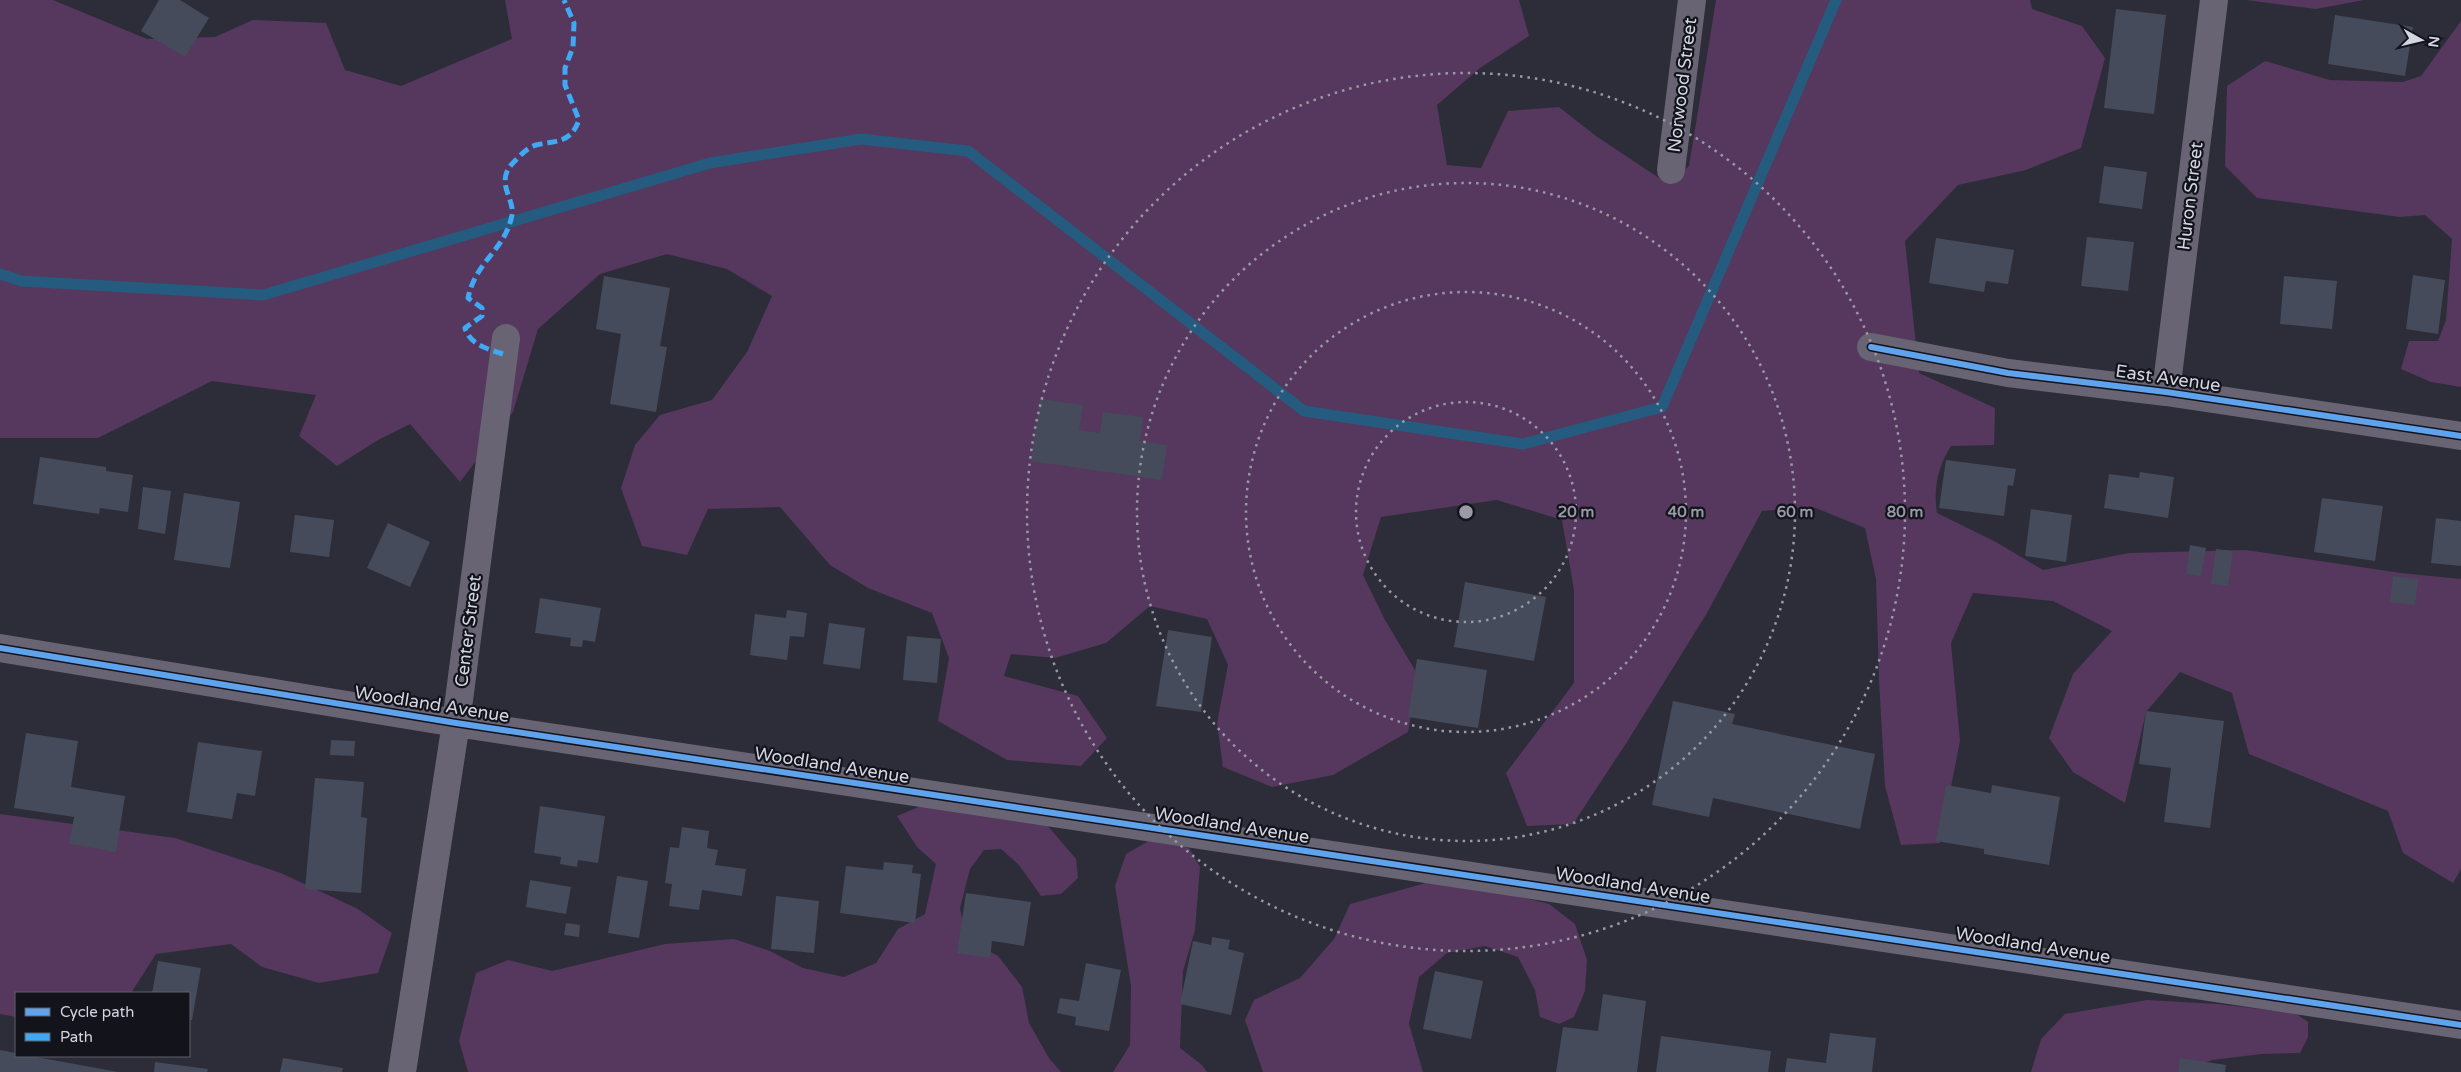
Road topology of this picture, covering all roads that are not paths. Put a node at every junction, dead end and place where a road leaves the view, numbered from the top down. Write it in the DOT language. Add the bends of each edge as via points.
graph roads {
  1 [pos="1692,0"];
  2 [pos="2214,0"];
  3 [pos="1671,170"];
  4 [pos="506,338"];
  5 [pos="1871,347"];
  6 [pos="2166,392"];
  7 [pos="2461,436"];
  8 [pos="0,648"];
  9 [pos="456,723"];
  10 [pos="2461,1025"];
  11 [pos="402,1072"];
  1 -- 3 [label="street, Norwood Street"];
  2 -- 6 [label="street, Huron Street"];
  4 -- 9 [label="street, Center Street"];
  5 -- 6 [label="street, East Avenue" via="2008,373"];
  6 -- 7 [label="street, East Avenue"];
  8 -- 9 [label="street, Woodland Avenue"];
  9 -- 10 [label="street, Woodland Avenue"];
  9 -- 11 [label="street, Center Street"];
}
